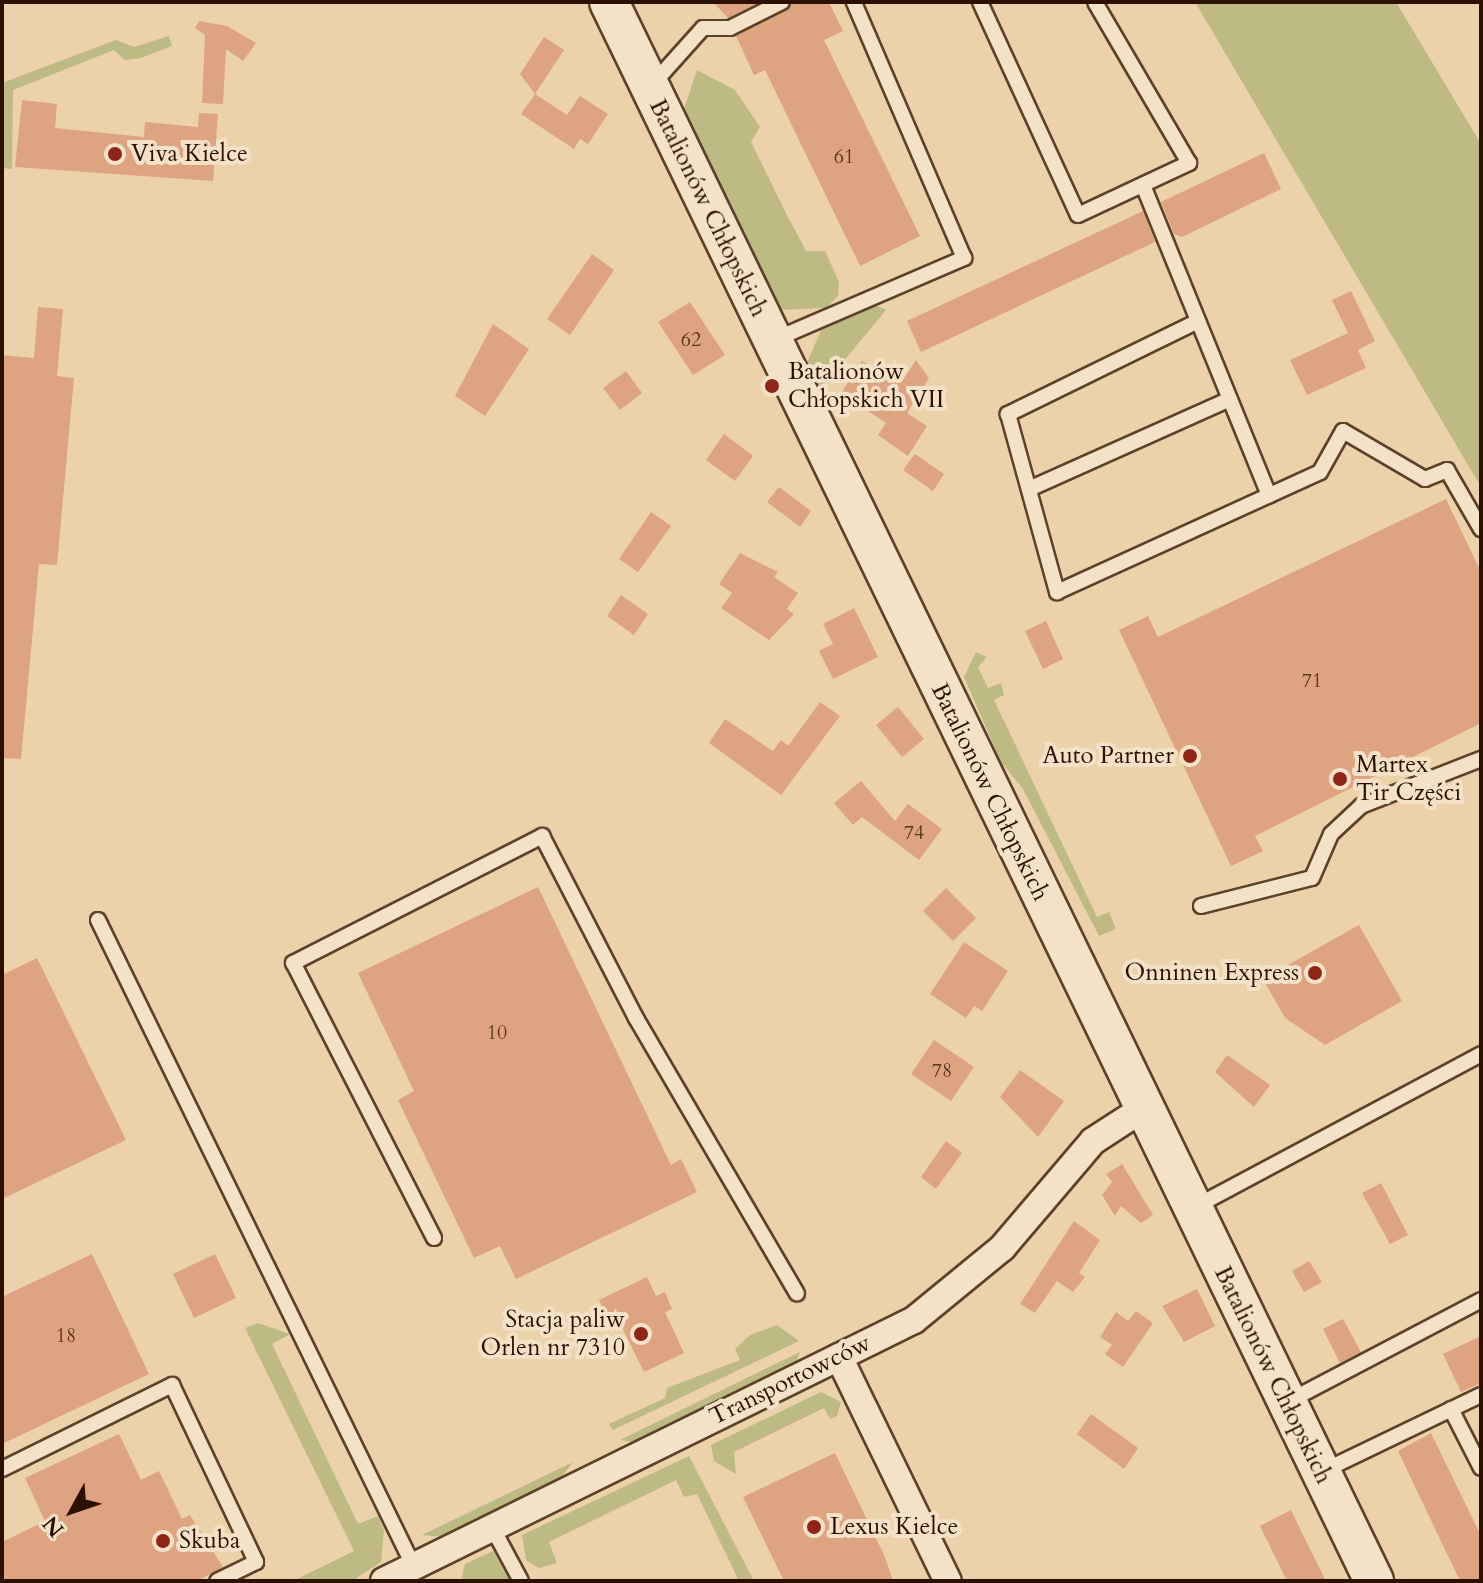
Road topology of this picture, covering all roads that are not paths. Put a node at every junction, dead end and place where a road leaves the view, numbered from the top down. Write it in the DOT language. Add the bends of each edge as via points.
graph roads {
  1 [pos="609,2"];
  2 [pos="782,2"];
  3 [pos="854,2"];
  4 [pos="980,2"];
  5 [pos="1095,2"];
  6 [pos="650,87"];
  7 [pos="1143,185"];
  8 [pos="1198,321"];
  9 [pos="772,340"];
  10 [pos="1230,399"];
  11 [pos="1029,489"];
  12 [pos="1269,495"];
  13 [pos="1481,529"];
  14 [pos="1481,759"];
  15 [pos="1201,906"];
  16 [pos="98,920"];
  17 [pos="1481,1054"];
  18 [pos="1144,1108"];
  19 [pos="1192,1208"];
  20 [pos="434,1238"];
  21 [pos="797,1293"];
  22 [pos="1481,1300"];
  23 [pos="839,1357"];
  24 [pos="1481,1395"];
  25 [pos="1287,1402"];
  26 [pos="1451,1409"];
  27 [pos="1481,1468"];
  28 [pos="2,1469"];
  29 [pos="1321,1472"];
  30 [pos="492,1527"];
  31 [pos="414,1567"];
  32 [pos="217,1581"];
  33 [pos="384,1581"];
  34 [pos="521,1581"];
  35 [pos="948,1581"];
  36 [pos="1374,1581"];
  1 -- 6 [label="street, Batalionów Chłopskich"];
  2 -- 6 [label="lane" via="730,28 703,28"];
  3 -- 9 [label="lane" via="964,258"];
  4 -- 7 [label="lane" via="1078,215"];
  5 -- 7 [label="lane" via="1189,163"];
  6 -- 9 [label="street, Batalionów Chłopskich"];
  7 -- 8 [label="lane"];
  8 -- 10 [label="lane"];
  8 -- 11 [label="lane" via="1008,414"];
  9 -- 18 [label="street, Batalionów Chłopskich"];
  10 -- 11 [label="lane"];
  10 -- 12 [label="lane"];
  11 -- 12 [label="lane" via="1057,592"];
  12 -- 13 [label="lane" via="1320,472 1343,431 1425,479 1447,470"];
  14 -- 15 [label="lane" via="1361,806 1331,834 1312,878"];
  16 -- 31 [label="lane"];
  17 -- 19 [label="lane"];
  18 -- 19 [label="street, Batalionów Chłopskich"];
  18 -- 23 [label="street, Transportowców" via="1085,1149 965,1282 914,1320"];
  19 -- 25 [label="street, Batalionów Chłopskich"];
  20 -- 21 [label="lane" via="293,963 542,836 636,1018"];
  22 -- 25 [label="lane"];
  23 -- 30 [label="street, Transportowców"];
  23 -- 35 [label="street"];
  24 -- 26 [label="lane"];
  25 -- 29 [label="street, Batalionów Chłopskich"];
  26 -- 27 [label="lane"];
  26 -- 29 [label="lane"];
  28 -- 32 [label="lane" via="172,1385 256,1562"];
  29 -- 36 [label="street, Batalionów Chłopskich"];
  30 -- 31 [label="street, Transportowców"];
  30 -- 34 [label="lane"];
  31 -- 33 [label="street, Transportowców"];
}
